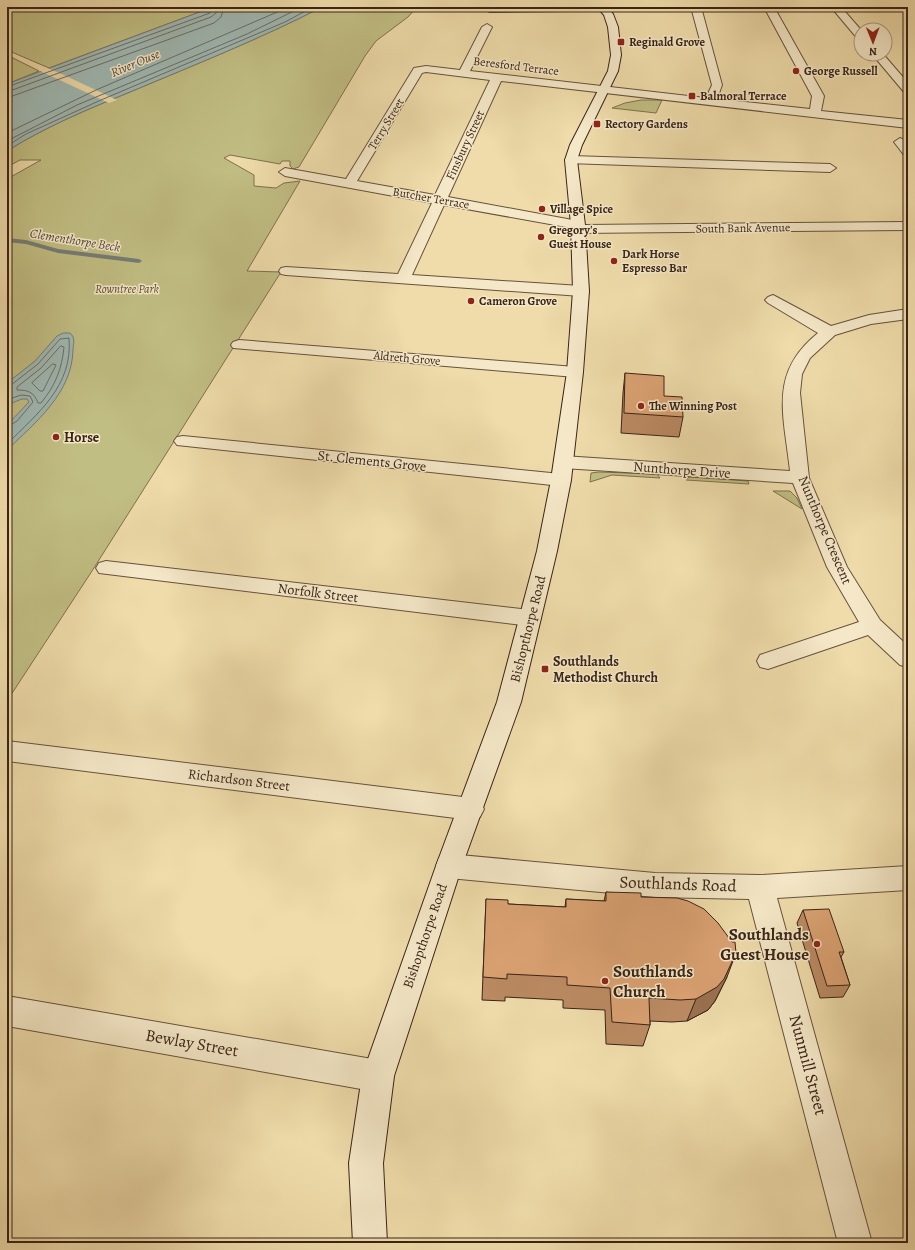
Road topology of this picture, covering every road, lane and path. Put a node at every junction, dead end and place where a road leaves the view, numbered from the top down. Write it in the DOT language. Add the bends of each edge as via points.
graph roads {
  1 [pos="483,7"];
  2 [pos="648,7"];
  3 [pos="696,7"];
  4 [pos="769,7"];
  5 [pos="836,7"];
  6 [pos="603,8"];
  7 [pos="487,27"];
  8 [pos="853,27"];
  9 [pos="884,62"];
  10 [pos="426,69"];
  11 [pos="464,73"];
  12 [pos="497,77"];
  13 [pos="603,90"];
  14 [pos="908,90"];
  15 [pos="649,95"];
  16 [pos="710,101"];
  17 [pos="597,104"];
  18 [pos="815,114"];
  19 [pos="908,124"];
  20 [pos="900,142"];
  21 [pos="908,152"];
  22 [pos="571,160"];
  23 [pos="830,168"];
  24 [pos="281,170"];
  25 [pos="349,184"];
  26 [pos="440,200"];
  27 [pos="908,226"];
  28 [pos="578,227"];
  29 [pos="286,271"];
  30 [pos="403,279"];
  31 [pos="581,291"];
  32 [pos="773,300"];
  33 [pos="908,314"];
  34 [pos="829,332"];
  35 [pos="239,345"];
  36 [pos="574,372"];
  37 [pos="183,442"];
  38 [pos="562,471"];
  39 [pos="800,478"];
  40 [pos="106,568"];
  41 [pos="530,618"];
  42 [pos="872,626"];
  43 [pos="908,658"];
  44 [pos="768,661"];
  45 [pos="7,751"];
  46 [pos="471,809"];
  47 [pos="449,866"];
  48 [pos="908,878"];
  49 [pos="760,887"];
  50 [pos="7,1011"];
  51 [pos="378,1076"];
  52 [pos="370,1243"];
  53 [pos="855,1243"];
  1 -- 6 [label="street"];
  2 -- 6 [label="street"];
  3 -- 16 [label="street" via="717,86"];
  4 -- 18 [label="street" via="818,96"];
  5 -- 8 [label="street"];
  6 -- 13 [label="street, Bishopthorpe Road" via="613,27 616,56 613,71"];
  7 -- 11 [label="street"];
  9 -- 14 [label="street"];
  10 -- 11 [label="street, Beresford Terrace"];
  10 -- 25 [label="street, Terry Street" via="418,70"];
  11 -- 12 [label="street, Beresford Terrace"];
  12 -- 13 [label="street, Beresford Terrace"];
  12 -- 26 [label="street, Finsbury Street"];
  13 -- 15 [label="street"];
  13 -- 17 [label="street, Bishopthorpe Road"];
  15 -- 16 [label="street"];
  15 -- 17 [label="street"];
  16 -- 18 [label="street"];
  17 -- 22 [label="street, Bishopthorpe Road"];
  18 -- 19 [label="street"];
  20 -- 21 [label="street"];
  22 -- 23 [label="street"];
  22 -- 28 [label="street, Bishopthorpe Road"];
  24 -- 25 [label="street, Butcher Terrace"];
  25 -- 26 [label="street, Butcher Terrace"];
  26 -- 28 [label="street, Butcher Terrace"];
  26 -- 30 [label="street, Finsbury Street"];
  27 -- 28 [label="street, South Bank Avenue"];
  28 -- 31 [label="street, Bishopthorpe Road"];
  29 -- 30 [label="street"];
  30 -- 31 [label="street"];
  31 -- 36 [label="street, Bishopthorpe Road"];
  32 -- 34 [label="street"];
  33 -- 34 [label="street, Nunthorpe Crescent" via="869,320"];
  34 -- 39 [label="street, Nunthorpe Crescent" via="810,348 794,374 790,393"];
  35 -- 36 [label="street, Aldreth Grove"];
  36 -- 38 [label="street, Bishopthorpe Road"];
  37 -- 38 [label="street, St. Clements Grove"];
  38 -- 39 [label="street, Nunthorpe Drive"];
  38 -- 41 [label="street, Bishopthorpe Road" via="547,551"];
  39 -- 42 [label="street, Nunthorpe Crescent" via="837,567"];
  40 -- 41 [label="street, Norfolk Street"];
  41 -- 46 [label="street, Bishopthorpe Road" via="509,702"];
  42 -- 43 [label="street, Nunthorpe Crescent"];
  42 -- 44 [label="street"];
  45 -- 46 [label="street, Richardson Street"];
  46 -- 47 [label="street, Bishopthorpe Road"];
  47 -- 49 [label="street, Southlands Road" via="655,885"];
  47 -- 51 [label="street, Bishopthorpe Road"];
  48 -- 49 [label="street, Southlands Road"];
  49 -- 53 [label="street, Nunmill Street"];
  50 -- 51 [label="street, Bewlay Street"];
  51 -- 52 [label="street, Bishopthorpe Road" via="366,1163"];
}
